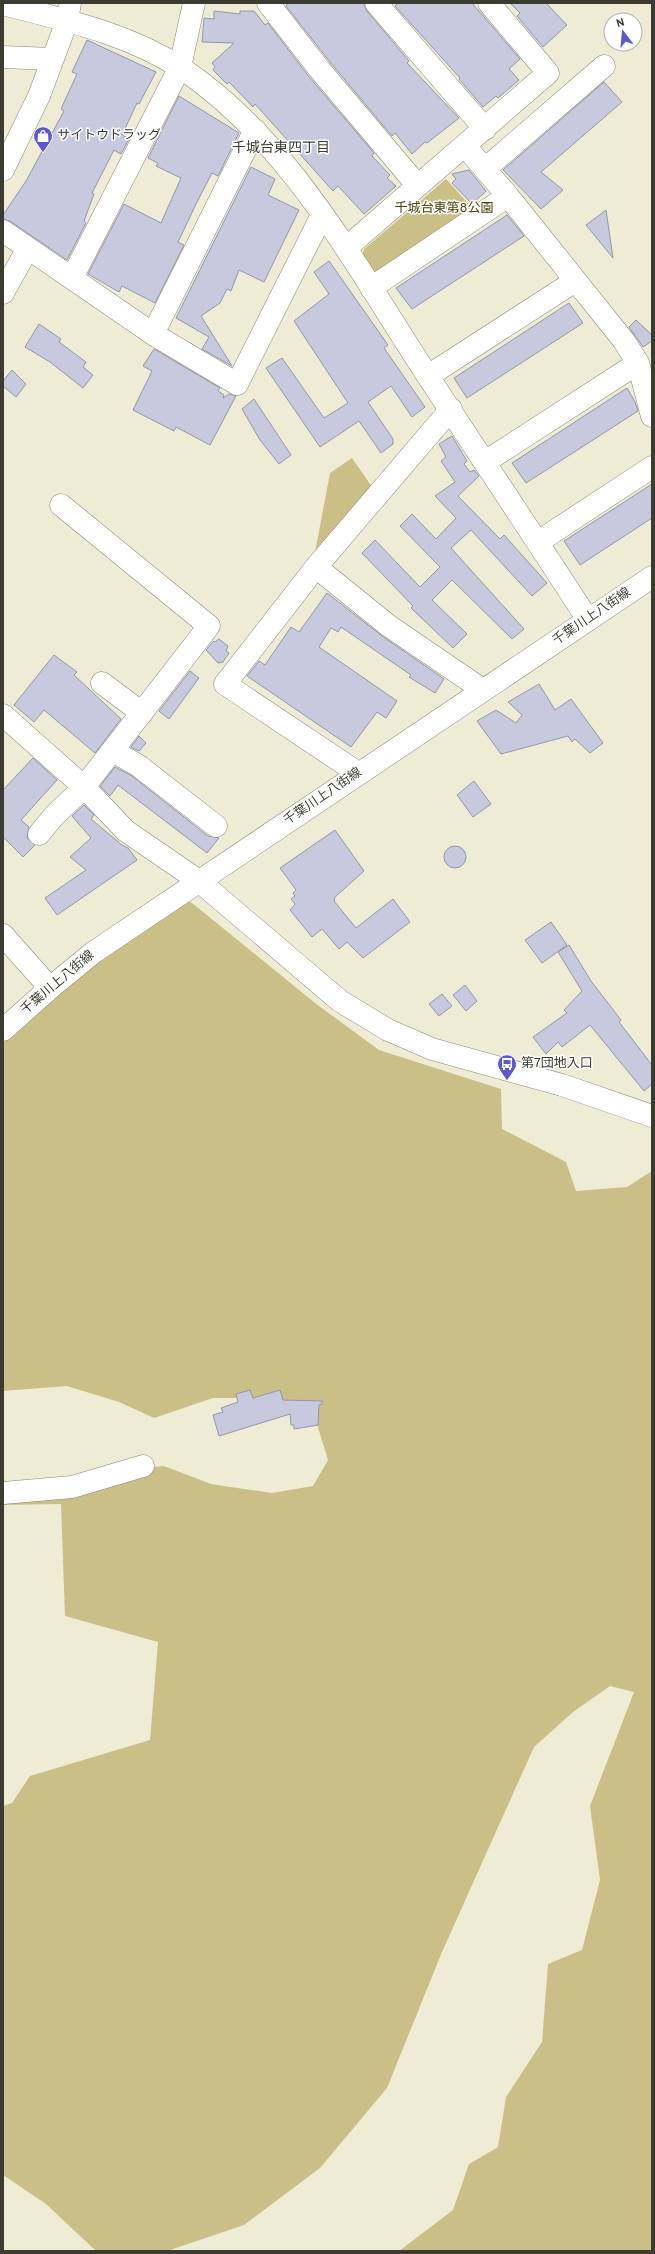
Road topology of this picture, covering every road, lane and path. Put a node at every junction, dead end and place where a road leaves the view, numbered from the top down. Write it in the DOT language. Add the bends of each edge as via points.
graph roads {
  1 [pos="194,3"];
  2 [pos="268,3"];
  3 [pos="376,3"];
  4 [pos="489,3"];
  5 [pos="3,4"];
  6 [pos="69,12"];
  7 [pos="3,57"];
  8 [pos="52,59"];
  9 [pos="604,66"];
  10 [pos="180,67"];
  11 [pos="485,129"];
  12 [pos="255,130"];
  13 [pos="13,134"];
  14 [pos="465,146"];
  15 [pos="485,169"];
  16 [pos="3,170"];
  17 [pos="417,186"];
  18 [pos="508,196"];
  19 [pos="322,216"];
  20 [pos="3,231"];
  21 [pos="28,248"];
  22 [pos="346,248"];
  23 [pos="72,278"];
  24 [pos="574,281"];
  25 [pos="371,288"];
  26 [pos="3,293"];
  27 [pos="154,334"];
  28 [pos="638,363"];
  29 [pos="428,376"];
  30 [pos="451,409"];
  31 [pos="652,416"];
  32 [pos="485,462"];
  33 [pos="652,467"];
  34 [pos="61,505"];
  35 [pos="538,542"];
  36 [pos="316,567"];
  37 [pos="652,577"];
  38 [pos="588,620"];
  39 [pos="102,683"];
  40 [pos="483,690"];
  41 [pos="142,713"];
  42 [pos="3,715"];
  43 [pos="113,751"];
  44 [pos="358,773"];
  45 [pos="84,788"];
  46 [pos="216,826"];
  47 [pos="39,834"];
  48 [pos="199,881"];
  49 [pos="3,935"];
  50 [pos="50,988"];
  51 [pos="3,1030"];
  52 [pos="652,1116"];
  53 [pos="143,1466"];
  54 [pos="3,1492"];
  1 -- 10 [label="street"];
  2 -- 17 [label="street"];
  3 -- 11 [label="street"];
  4 -- 11 [label="street" via="548,73"];
  5 -- 6 [label="street"];
  6 -- 8 [label="street"];
  6 -- 10 [label="street" via="100,30 139,45"];
  7 -- 8 [label="street"];
  8 -- 13 [label="street" via="39,96"];
  9 -- 15 [label="street"];
  10 -- 12 [label="street" via="226,101"];
  10 -- 23 [label="street"];
  11 -- 14 [label="street"];
  12 -- 19 [label="street" via="285,162"];
  12 -- 27 [label="street"];
  13 -- 16 [label="street"];
  14 -- 15 [label="street"];
  14 -- 17 [label="street"];
  15 -- 18 [label="street"];
  17 -- 22 [label="street"];
  18 -- 24 [label="street"];
  18 -- 25 [label="street"];
  19 -- 22 [label="street"];
  19 -- 27 [label="street" via="237,384"];
  20 -- 21 [label="street"];
  21 -- 23 [label="street"];
  21 -- 26 [label="street"];
  22 -- 25 [label="street"];
  23 -- 27 [label="street"];
  24 -- 28 [label="street" via="624,341"];
  24 -- 29 [label="street"];
  25 -- 29 [label="street"];
  28 -- 31 [label="street"];
  28 -- 32 [label="street"];
  29 -- 30 [label="street"];
  30 -- 32 [label="street"];
  30 -- 36 [label="street"];
  32 -- 35 [label="street"];
  33 -- 35 [label="street"];
  34 -- 41 [label="street" via="209,626"];
  35 -- 38 [label="street"];
  36 -- 40 [label="street" via="389,626"];
  36 -- 44 [label="street" via="225,684"];
  37 -- 38 [label="street, 千葉川上八街線"];
  38 -- 40 [label="street, 千葉川上八街線"];
  39 -- 41 [label="street"];
  40 -- 44 [label="street, 千葉川上八街線"];
  41 -- 43 [label="street"];
  42 -- 45 [label="street"];
  43 -- 45 [label="street"];
  43 -- 46 [label="street" via="139,766"];
  44 -- 48 [label="street, 千葉川上八街線"];
  45 -- 47 [label="street" via="47,810"];
  45 -- 48 [label="street" via="126,831"];
  48 -- 50 [label="street, 千葉川上八街線" via="94,952"];
  48 -- 52 [label="street" via="340,1001 388,1030 432,1049 562,1085"];
  49 -- 50 [label="street"];
  50 -- 51 [label="street, 千葉川上八街線"];
  53 -- 54 [label="street" via="72,1487"];
}
